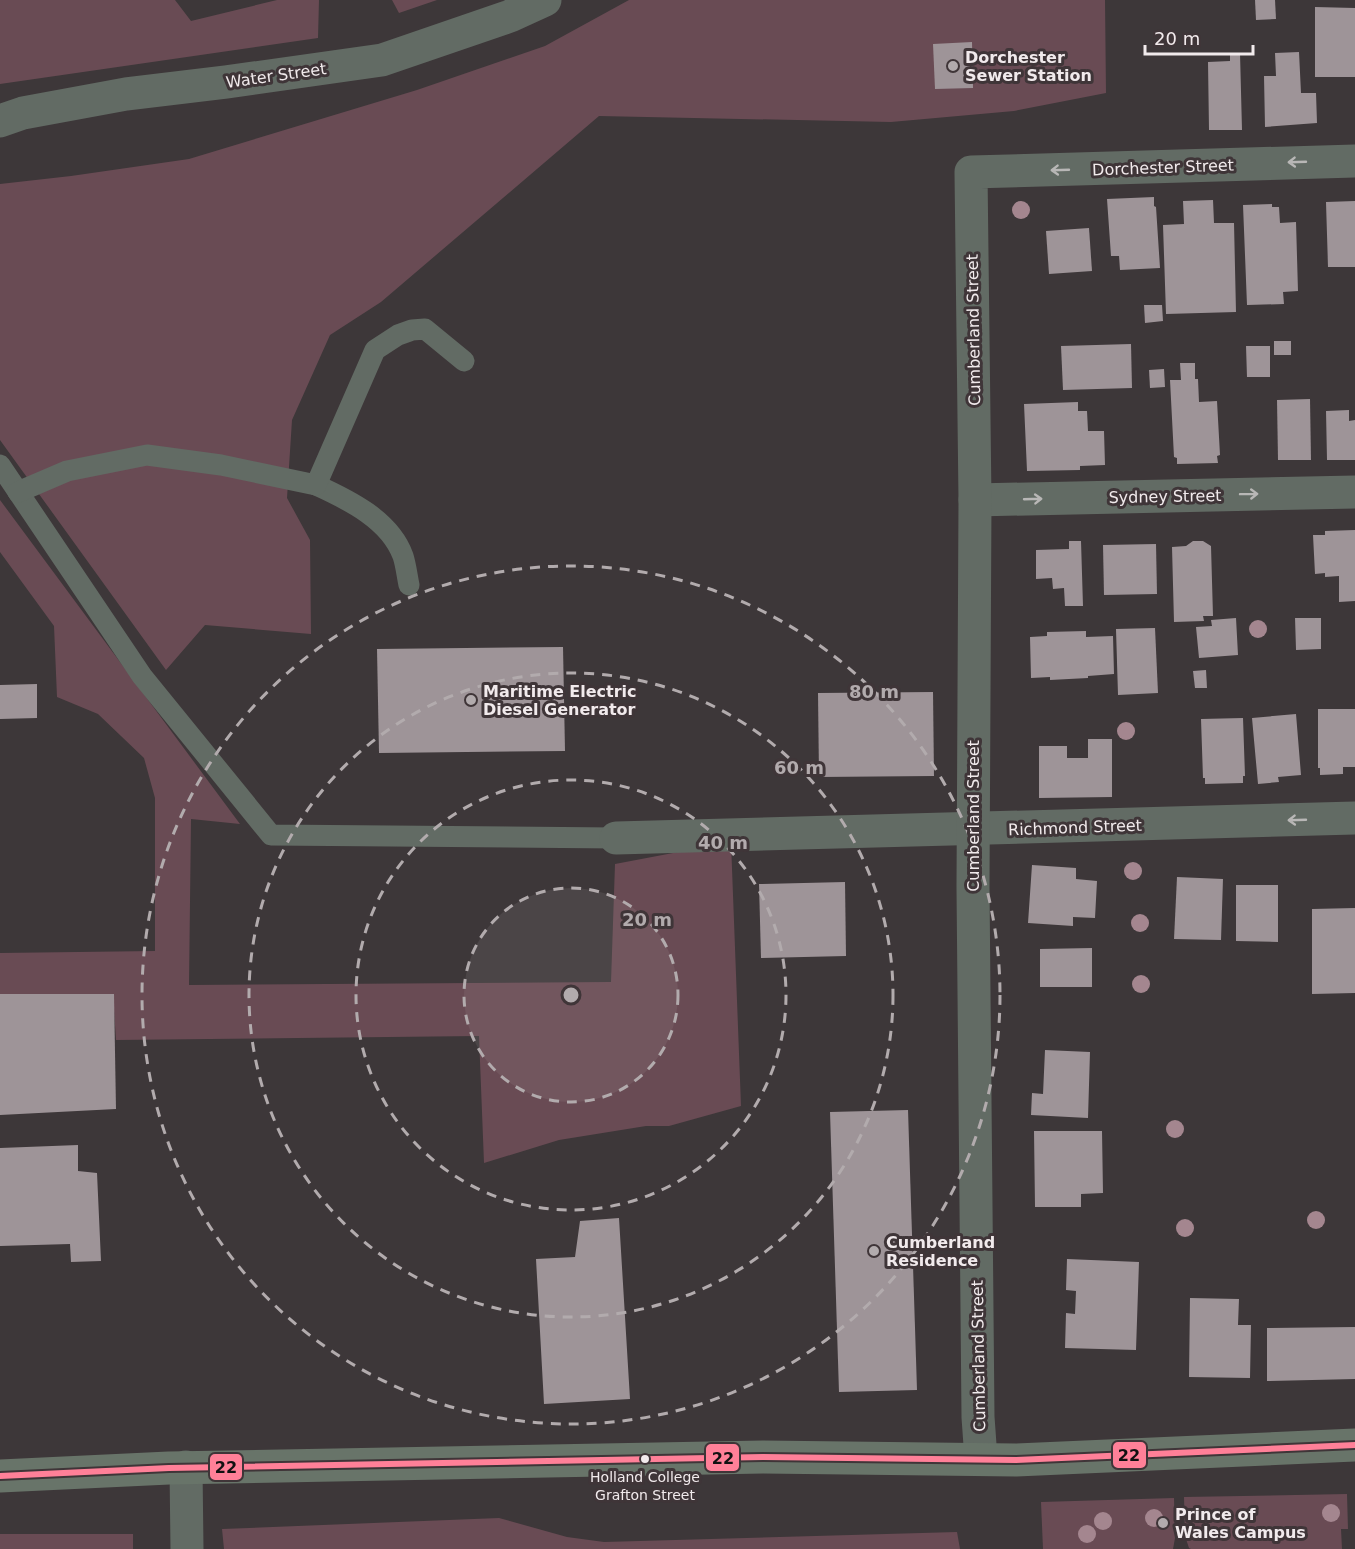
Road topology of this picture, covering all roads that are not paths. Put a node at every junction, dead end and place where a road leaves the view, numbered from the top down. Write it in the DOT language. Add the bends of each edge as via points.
graph roads {
  1 [pos="545,0"];
  2 [pos="0,121"];
  3 [pos="1355,160"];
  4 [pos="971,172"];
  5 [pos="464,361"];
  6 [pos="0,465"];
  7 [pos="316,485"];
  8 [pos="18,492"];
  9 [pos="1355,492"];
  10 [pos="975,500"];
  11 [pos="409,585"];
  12 [pos="1355,818"];
  13 [pos="973,829"];
  14 [pos="616,838"];
  15 [pos="1355,1445"];
  16 [pos="981,1459"];
  17 [pos="186,1467"];
  18 [pos="0,1476"];
  19 [pos="187,1549"];
  1 -- 2 [label="street, Water Street" via="382,60 126,94"];
  3 -- 4 [label="street, Dorchester Street, one-way"];
  4 -- 10 [label="street, Cumberland Street"];
  5 -- 7 [label="lane" via="425,329 398,335 375,350"];
  6 -- 8 [label="lane"];
  7 -- 8 [label="lane" via="221,465 147,455 67,471"];
  7 -- 11 [label="lane" via="369,514 390,534 403,556"];
  8 -- 14 [label="lane" via="142,676 271,835"];
  10 -- 9 [label="street, Sydney Street, one-way"];
  10 -- 13 [label="street, Cumberland Street"];
  12 -- 13 [label="street, Richmond Street, one-way"];
  13 -- 14 [label="street, Richmond Street"];
  13 -- 16 [label="street, Cumberland Street"];
  15 -- 16 [label="main road"];
  16 -- 17 [label="main road" via="764,1457"];
  17 -- 18 [label="main road"];
  17 -- 19 [label="street"];
}
